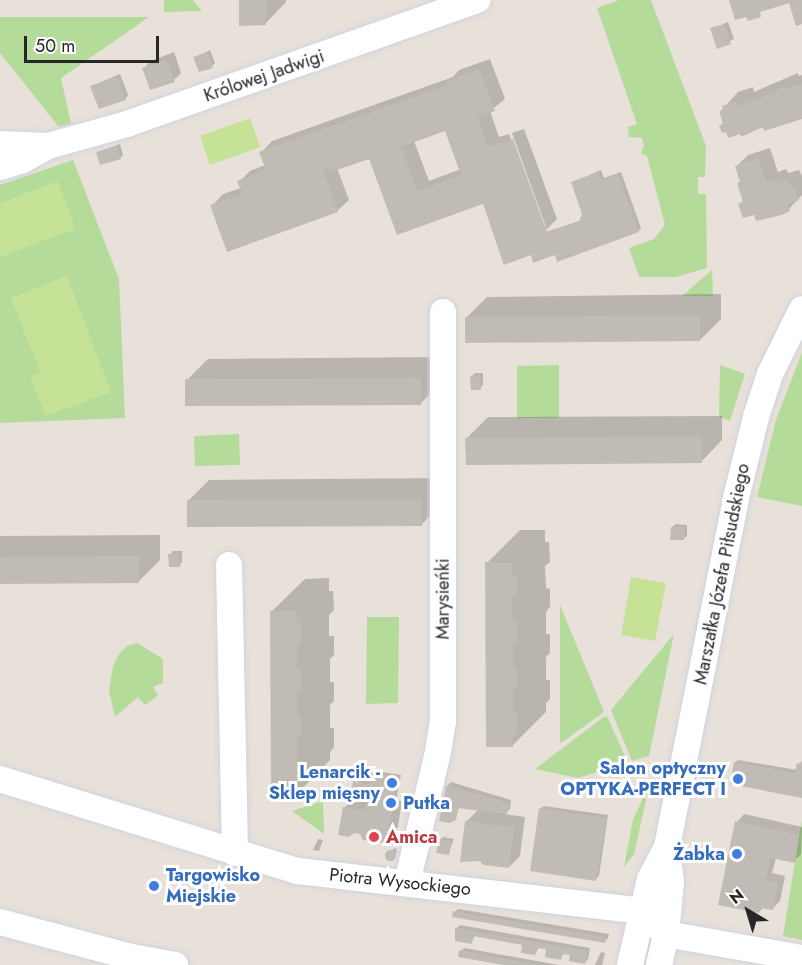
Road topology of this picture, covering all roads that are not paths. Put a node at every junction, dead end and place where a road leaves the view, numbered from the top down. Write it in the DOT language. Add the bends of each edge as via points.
graph roads {
  1 [pos="478,0"];
  2 [pos="0,144"];
  3 [pos="48,146"];
  4 [pos="0,167"];
  5 [pos="802,309"];
  6 [pos="443,312"];
  7 [pos="229,566"];
  8 [pos="0,779"];
  9 [pos="667,847"];
  10 [pos="236,853"];
  11 [pos="407,883"];
  12 [pos="642,911"];
  13 [pos="0,921"];
  14 [pos="666,934"];
  15 [pos="802,958"];
  16 [pos="175,965"];
  17 [pos="630,965"];
  18 [pos="659,965"];
  1 -- 3 [label="street, Królowej Jadwigi" via="127,124"];
  2 -- 3 [label="street, Królowej Jadwigi"];
  3 -- 4 [label="street, Królowej Jadwigi"];
  5 -- 9 [label="street, Marszałka Józefa Piłsudskiego" via="770,374 745,460"];
  6 -- 11 [label="street, Marysieńki" via="443,722"];
  7 -- 10 [label="street"];
  8 -- 10 [label="street, Piotra Wysockiego"];
  9 -- 12 [label="street, Marszałka Józefa Piłsudskiego" via="650,879"];
  9 -- 14 [label="street, Marszałka Józefa Piłsudskiego" via="671,882"];
  10 -- 11 [label="street, Piotra Wysockiego" via="298,871"];
  11 -- 12 [label="street, Piotra Wysockiego"];
  12 -- 14 [label="street"];
  12 -- 17 [label="street, Marszałka Józefa Piłsudskiego"];
  13 -- 16 [label="street"];
  14 -- 15 [label="street"];
  14 -- 18 [label="street, Marszałka Józefa Piłsudskiego"];
}
